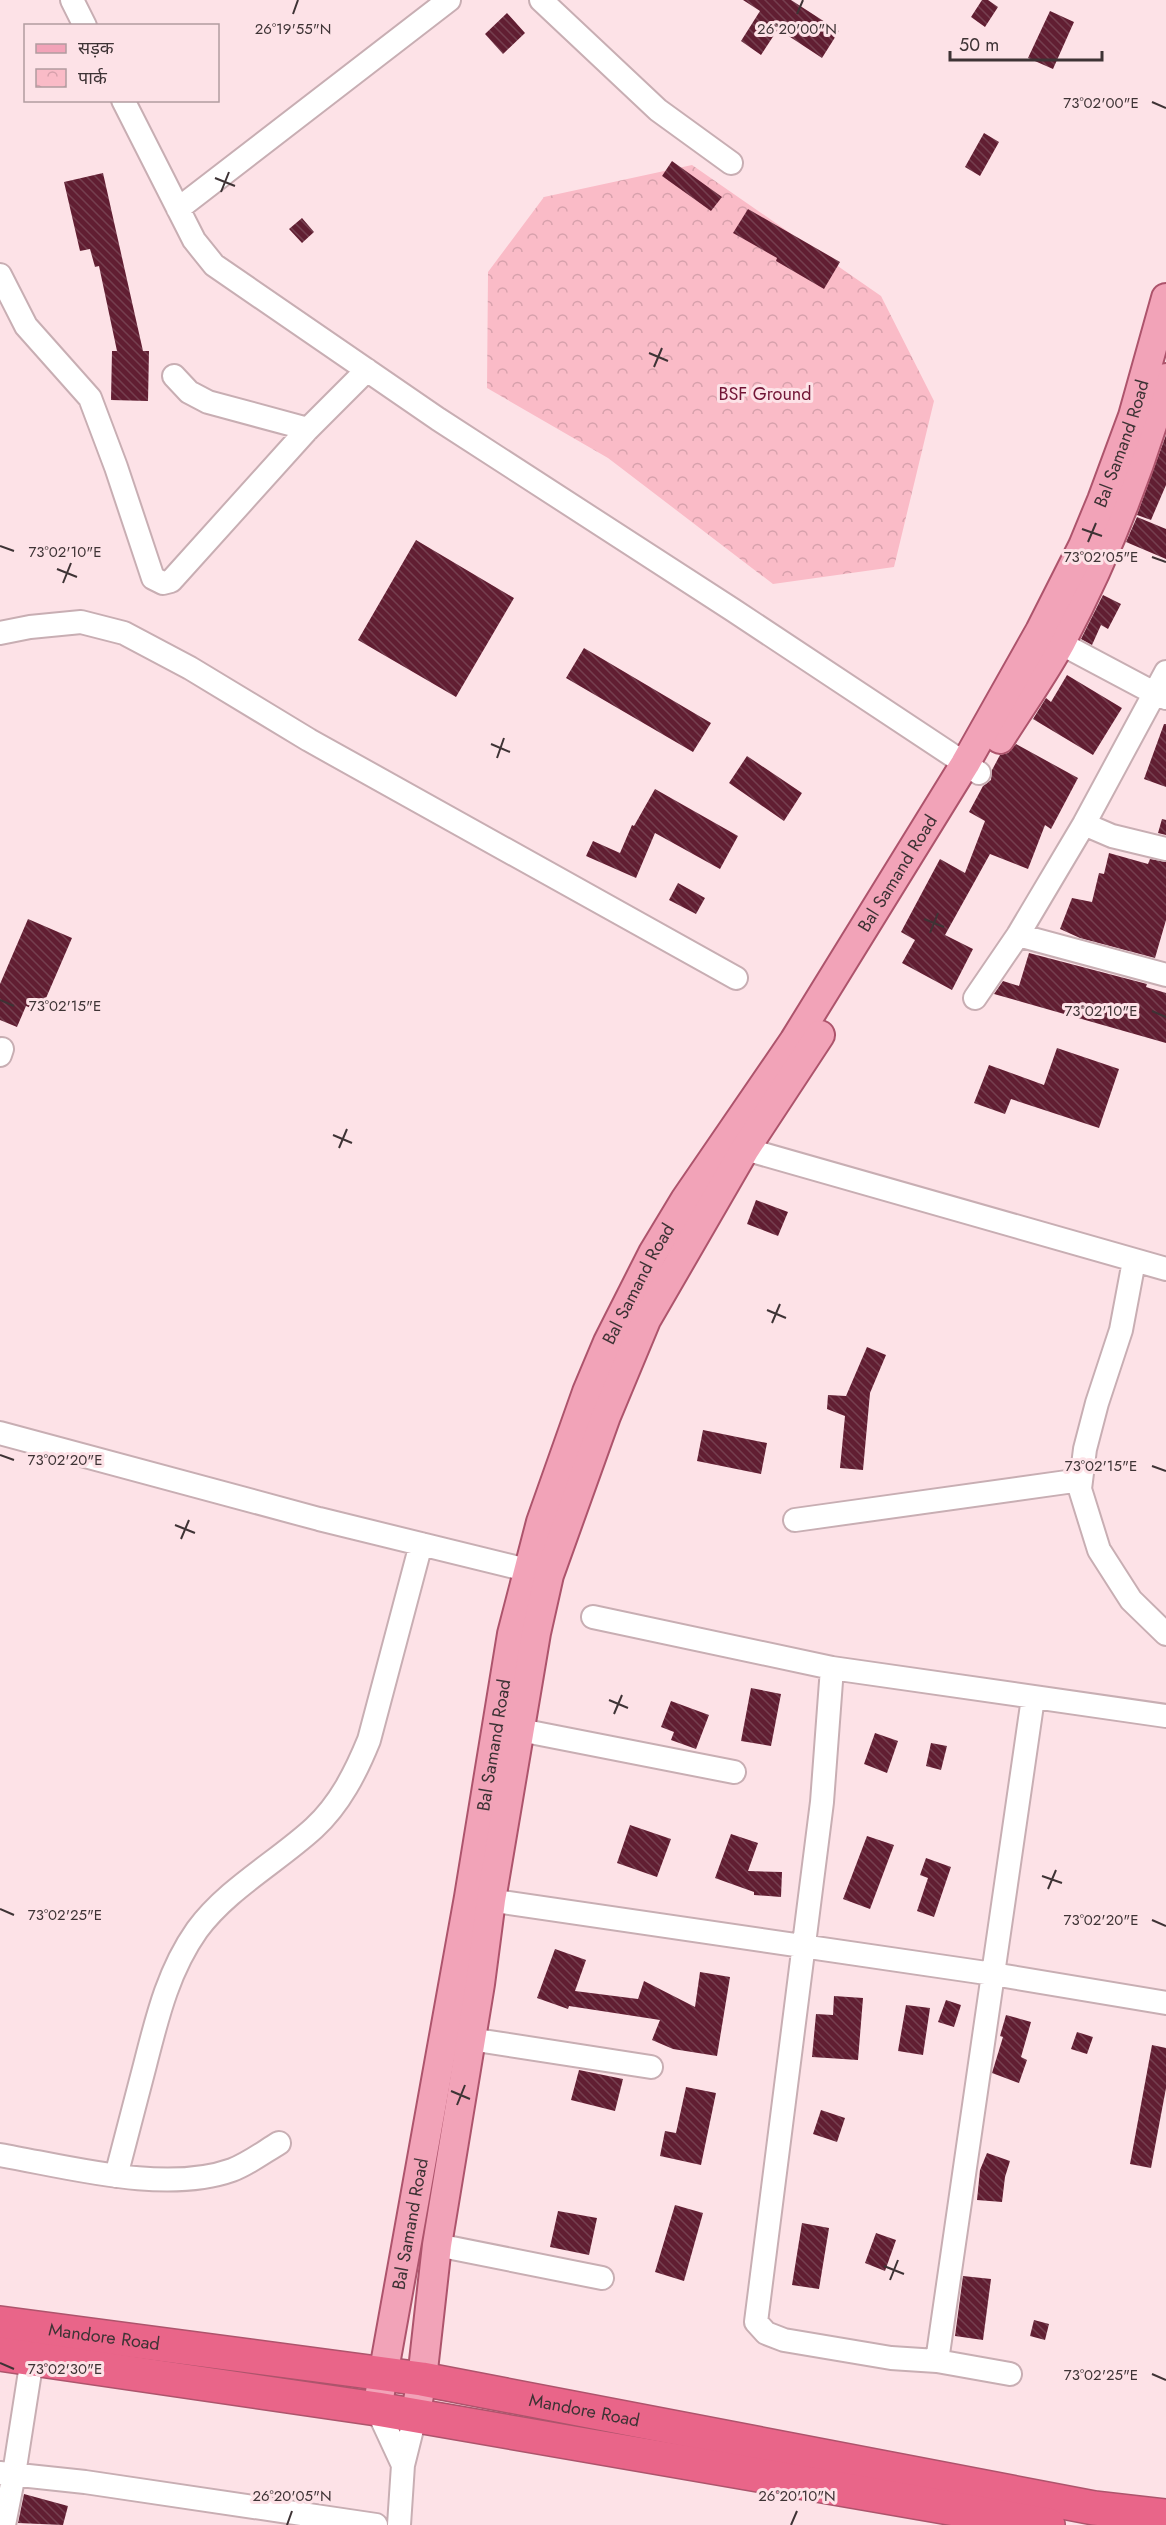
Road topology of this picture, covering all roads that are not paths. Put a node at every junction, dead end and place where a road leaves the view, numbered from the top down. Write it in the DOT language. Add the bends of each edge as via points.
graph roads {
  1 [pos="72,0"];
  2 [pos="541,0"];
  3 [pos="443,2"];
  4 [pos="84,24"];
  5 [pos="124,102"];
  6 [pos="731,163"];
  7 [pos="178,209"];
  8 [pos="0,275"];
  9 [pos="1166,298"];
  10 [pos="367,370"];
  11 [pos="174,376"];
  12 [pos="1166,378"];
  13 [pos="1143,420"];
  14 [pos="308,429"];
  15 [pos="0,633"];
  16 [pos="1060,643"];
  17 [pos="1166,672"];
  18 [pos="1160,696"];
  19 [pos="972,768"];
  20 [pos="1084,824"];
  21 [pos="1166,849"];
  22 [pos="1018,935"];
  23 [pos="1166,975"];
  24 [pos="736,978"];
  25 [pos="975,998"];
  26 [pos="746,1149"];
  27 [pos="1134,1261"];
  28 [pos="1166,1269"];
  29 [pos="0,1433"];
  30 [pos="1081,1480"];
  31 [pos="795,1520"];
  32 [pos="421,1544"];
  33 [pos="527,1570"];
  34 [pos="593,1617"];
  35 [pos="1166,1634"];
  36 [pos="832,1668"];
  37 [pos="1033,1698"];
  38 [pos="1166,1716"];
  39 [pos="520,1730"];
  40 [pos="734,1772"];
  41 [pos="480,1898"];
  42 [pos="805,1946"];
  43 [pos="993,1974"];
  44 [pos="1166,2002"];
  45 [pos="470,2039"];
  46 [pos="651,2067"];
  47 [pos="279,2143"];
  48 [pos="0,2156"];
  49 [pos="116,2176"];
  50 [pos="437,2245"];
  51 [pos="602,2278"];
  52 [pos="0,2323"];
  53 [pos="34,2343"];
  54 [pos="0,2354"];
  55 [pos="937,2361"];
  56 [pos="383,2374"];
  57 [pos="1010,2374"];
  58 [pos="422,2379"];
  59 [pos="377,2409"];
  60 [pos="415,2417"];
  61 [pos="403,2465"];
  62 [pos="7,2474"];
  63 [pos="1166,2516"];
  64 [pos="4,2525"];
  65 [pos="376,2525"];
  66 [pos="399,2525"];
  67 [pos="1048,2525"];
  1 -- 4 [label="street"];
  2 -- 6 [label="street" via="657,110"];
  3 -- 7 [label="street"];
  5 -- 7 [label="street"];
  7 -- 10 [label="street" via="194,240 214,265"];
  8 -- 14 [label="street" via="26,326 90,398 153,578 163,583 171,581"];
  9 -- 13 [label="main road, Bal Samand Road"];
  10 -- 14 [label="street"];
  10 -- 19 [label="street"];
  11 -- 14 [label="street" via="189,392 208,402"];
  12 -- 13 [label="main road, Bal Samand Road"];
  13 -- 16 [label="main road, Bal Samand Road" via="1110,538"];
  13 -- 19 [label="main road, Bal Samand Road"];
  15 -- 24 [label="street" via="81,622 124,633"];
  16 -- 18 [label="street"];
  16 -- 19 [label="main road, Bal Samand Road"];
  17 -- 18 [label="street"];
  18 -- 20 [label="street"];
  19 -- 26 [label="main road, Bal Samand Road" via="817,1041"];
  19 -- 33 [label="main road, Bal Samand Road" via="653,1253 587,1392"];
  20 -- 21 [label="street" via="1112,836"];
  20 -- 22 [label="street"];
  22 -- 23 [label="street"];
  22 -- 25 [label="street"];
  26 -- 27 [label="street"];
  26 -- 39 [label="main road, Bal Samand Road" via="646,1320 606,1416 549,1575"];
  27 -- 28 [label="street"];
  27 -- 30 [label="street" via="1121,1330 1096,1403"];
  29 -- 32 [label="street"];
  30 -- 31 [label="street"];
  30 -- 35 [label="street" via="1080,1489 1099,1550 1131,1600"];
  32 -- 33 [label="street"];
  32 -- 49 [label="street" via="369,1740 357,1770 315,1827 218,1907 181,1956 163,1994"];
  33 -- 41 [label="main road, Bal Samand Road" via="507,1664"];
  34 -- 36 [label="street"];
  36 -- 37 [label="street"];
  36 -- 42 [label="street" via="822,1802"];
  37 -- 38 [label="street"];
  37 -- 43 [label="street"];
  39 -- 40 [label="street"];
  39 -- 41 [label="main road, Bal Samand Road"];
  41 -- 42 [label="street"];
  41 -- 45 [label="main road, Bal Samand Road"];
  41 -- 56 [label="main road, Bal Samand Road"];
  42 -- 43 [label="street"];
  42 -- 55 [label="street" via="756,2322 766,2333 784,2340 891,2358"];
  43 -- 44 [label="street"];
  43 -- 55 [label="street"];
  45 -- 46 [label="street"];
  45 -- 50 [label="main road, Bal Samand Road"];
  47 -- 49 [label="street" via="232,2170 185,2181"];
  48 -- 49 [label="street"];
  50 -- 51 [label="street"];
  50 -- 58 [label="main road, Bal Samand Road"];
  52 -- 53 [label="highway, Mandore Road"];
  53 -- 54 [label="highway, Mandore Road"];
  53 -- 56 [label="highway, Mandore Road"];
  53 -- 59 [label="highway, Mandore Road"];
  53 -- 62 [label="street"];
  55 -- 57 [label="street"];
  56 -- 58 [label="highway, Mandore Road"];
  56 -- 59 [label="main road, Bal Samand Road"];
  58 -- 60 [label="main road, Bal Samand Road"];
  58 -- 63 [label="highway, Mandore Road" via="1094,2508"];
  59 -- 60 [label="highway, Mandore Road"];
  59 -- 61 [label="street"];
  60 -- 61 [label="street"];
  60 -- 67 [label="highway, Mandore Road"];
  61 -- 66 [label="street"];
  62 -- 64 [label="street"];
  62 -- 65 [label="street"];
}
